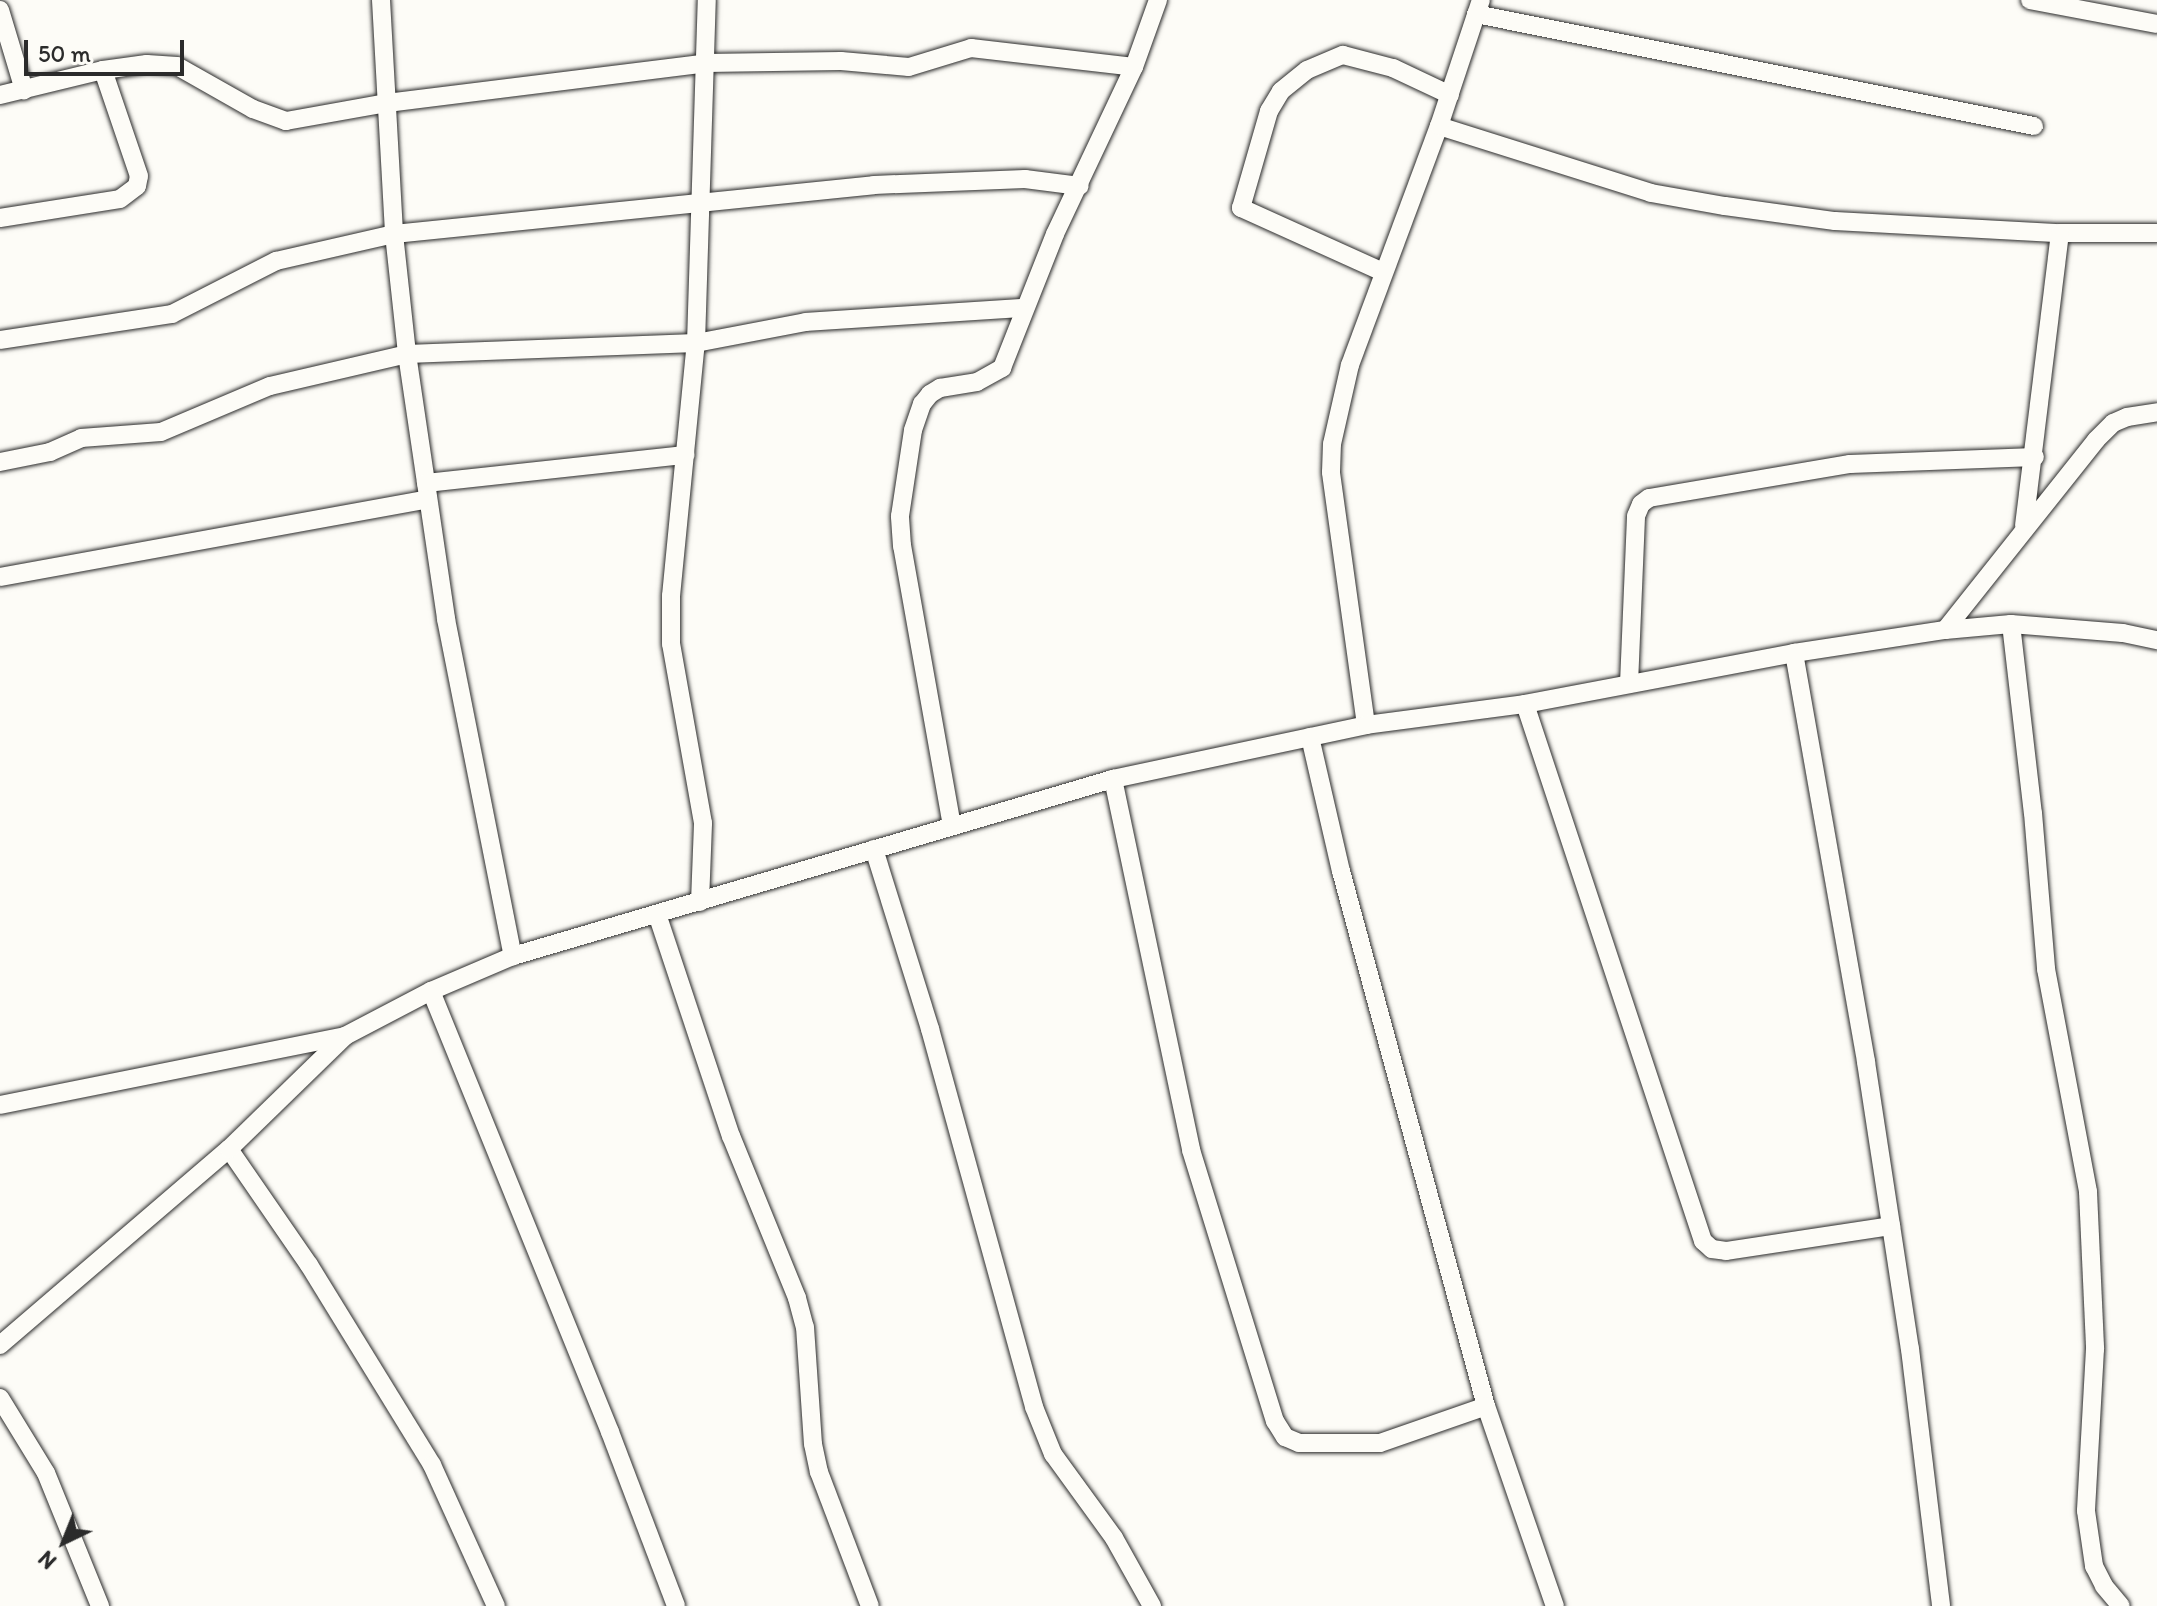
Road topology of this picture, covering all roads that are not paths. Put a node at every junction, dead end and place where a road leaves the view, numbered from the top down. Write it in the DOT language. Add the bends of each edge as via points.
graph roads {
  1 [pos="381,0"];
  2 [pos="707,0"];
  3 [pos="1158,0"];
  4 [pos="2030,0"];
  5 [pos="1478,7"];
  6 [pos="0,10"];
  7 [pos="2157,24"];
  8 [pos="706,63"];
  9 [pos="1134,67"];
  10 [pos="103,70"];
  11 [pos="24,90"];
  12 [pos="0,95"];
  13 [pos="1450,95"];
  14 [pos="387,103"];
  15 [pos="1439,126"];
  16 [pos="2034,126"];
  17 [pos="1080,186"];
  18 [pos="701,204"];
  19 [pos="0,218"];
  20 [pos="2060,233"];
  21 [pos="2157,233"];
  22 [pos="394,234"];
  23 [pos="1383,272"];
  24 [pos="1024,308"];
  25 [pos="0,340"];
  26 [pos="696,343"];
  27 [pos="407,354"];
  28 [pos="2157,412"];
  29 [pos="685,455"];
  30 [pos="2035,457"];
  31 [pos="0,462"];
  32 [pos="427,491"];
  33 [pos="2024,529"];
  34 [pos="0,577"];
  35 [pos="2011,624"];
  36 [pos="1945,630"];
  37 [pos="2157,640"];
  38 [pos="1794,653"];
  39 [pos="1629,684"];
  40 [pos="1525,704"];
  41 [pos="1366,725"];
  42 [pos="1310,737"];
  43 [pos="1113,779"];
  44 [pos="952,826"];
  45 [pos="874,849"];
  46 [pos="700,902"];
  47 [pos="657,914"];
  48 [pos="513,956"];
  49 [pos="431,991"];
  50 [pos="345,1036"];
  51 [pos="0,1105"];
  52 [pos="229,1149"];
  53 [pos="1891,1226"];
  54 [pos="2,1339"];
  55 [pos="0,1398"];
  56 [pos="1486,1406"];
  57 [pos="100,1606"];
  58 [pos="496,1606"];
  59 [pos="676,1606"];
  60 [pos="870,1606"];
  61 [pos="1152,1606"];
  62 [pos="1555,1606"];
  63 [pos="1941,1606"];
  64 [pos="2121,1606"];
  1 -- 14 [label="street"];
  2 -- 8 [label="street"];
  3 -- 9 [label="street"];
  4 -- 7 [label="street"];
  5 -- 13 [label="street"];
  5 -- 16 [label="street"];
  6 -- 11 [label="street"];
  8 -- 9 [label="street" via="841,61 909,67 971,48"];
  8 -- 14 [label="street"];
  8 -- 18 [label="street"];
  9 -- 17 [label="street"];
  10 -- 11 [label="street"];
  10 -- 14 [label="street" via="177,66 253,109 286,121"];
  10 -- 19 [label="street" via="139,176 137,186 120,199"];
  11 -- 12 [label="street"];
  13 -- 15 [label="street"];
  13 -- 23 [label="street" via="1393,68 1343,55 1307,70 1281,91 1269,111 1241,208"];
  14 -- 22 [label="street"];
  15 -- 20 [label="street" via="1651,193 1725,206 1835,221"];
  15 -- 23 [label="street"];
  17 -- 18 [label="street" via="1025,179 968,180"];
  17 -- 24 [label="street"];
  18 -- 22 [label="street"];
  18 -- 26 [label="street"];
  20 -- 21 [label="street"];
  20 -- 30 [label="street"];
  22 -- 25 [label="street" via="276,261 172,314"];
  22 -- 27 [label="street"];
  23 -- 41 [label="street" via="1350,365 1332,444 1331,472"];
  24 -- 26 [label="street" via="806,322"];
  24 -- 44 [label="street" via="1002,368 977,382 940,388 922,404 906,456 902,546"];
  26 -- 27 [label="street"];
  26 -- 29 [label="street"];
  27 -- 31 [label="street" via="270,386 161,432 81,438 50,452"];
  27 -- 32 [label="street"];
  28 -- 33 [label="street" via="2113,423"];
  29 -- 32 [label="street"];
  29 -- 46 [label="street" via="671,644 703,823"];
  30 -- 33 [label="street"];
  30 -- 39 [label="street" via="1850,464 1649,498 1636,516"];
  32 -- 34 [label="street"];
  32 -- 48 [label="street" via="446,619"];
  33 -- 36 [label="street"];
  35 -- 36 [label="street"];
  35 -- 37 [label="street"];
  35 -- 64 [label="street" via="2046,969 2088,1192 2095,1349 2086,1511 2094,1566"];
  36 -- 38 [label="street"];
  38 -- 39 [label="street"];
  38 -- 53 [label="street"];
  39 -- 40 [label="street"];
  40 -- 41 [label="street"];
  40 -- 53 [label="street" via="1703,1241 1726,1251"];
  41 -- 42 [label="street"];
  42 -- 43 [label="street"];
  42 -- 56 [label="street" via="1341,871"];
  43 -- 44 [label="street"];
  43 -- 56 [label="street" via="1191,1150 1275,1421 1285,1437 1299,1443 1380,1443"];
  44 -- 45 [label="street"];
  45 -- 46 [label="street"];
  45 -- 61 [label="street" via="943,1074 1034,1407 1053,1454 1114,1538"];
  46 -- 47 [label="street"];
  47 -- 48 [label="street"];
  47 -- 60 [label="street" via="731,1136 797,1298 805,1327 816,1458"];
  48 -- 49 [label="street"];
  49 -- 50 [label="street"];
  49 -- 59 [label="street"];
  50 -- 51 [label="street"];
  50 -- 52 [label="street"];
  52 -- 54 [label="street"];
  52 -- 58 [label="street" via="309,1265 432,1465"];
  53 -- 63 [label="street"];
  55 -- 57 [label="street" via="46,1473"];
  56 -- 62 [label="street"];
}
